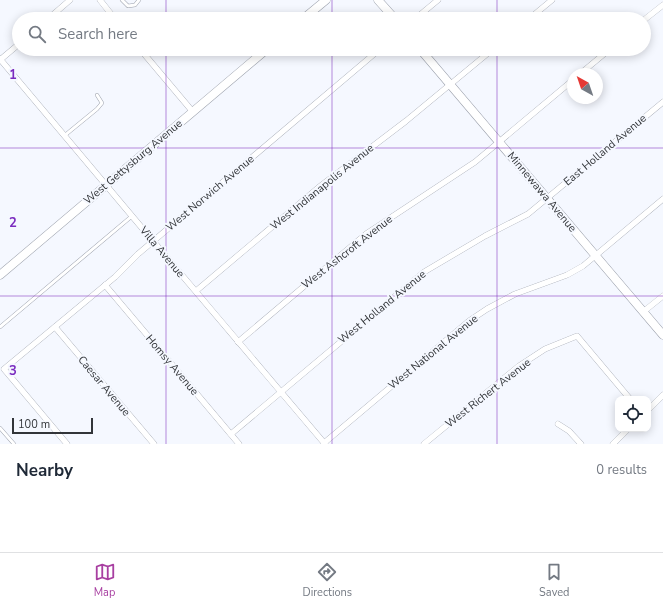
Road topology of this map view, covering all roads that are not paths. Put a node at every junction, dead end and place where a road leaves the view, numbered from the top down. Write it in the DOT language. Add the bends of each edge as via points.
graph roads {
  1 [pos="70,0"];
  2 [pos="100,0"];
  3 [pos="122,0"];
  4 [pos="139,0"];
  5 [pos="326,0"];
  6 [pos="378,0"];
  7 [pos="438,0"];
  8 [pos="552,0"];
  9 [pos="663,5"];
  10 [pos="56,12"];
  11 [pos="109,12"];
  12 [pos="311,12"];
  13 [pos="389,12"];
  14 [pos="423,12"];
  15 [pos="537,12"];
  16 [pos="651,14"];
  17 [pos="12,50"];
  18 [pos="146,56"];
  19 [pos="259,56"];
  20 [pos="372,56"];
  21 [pos="426,56"];
  22 [pos="485,56"];
  23 [pos="602,56"];
  24 [pos="0,59"];
  25 [pos="587,68"];
  26 [pos="450,85"];
  27 [pos="567,85"];
  28 [pos="97,95"];
  29 [pos="663,102"];
  30 [pos="193,112"];
  31 [pos="64,136"];
  32 [pos="499,142"];
  33 [pos="106,185"];
  34 [pos="547,199"];
  35 [pos="663,199"];
  36 [pos="132,216"];
  37 [pos="153,241"];
  38 [pos="596,256"];
  39 [pos="0,275"];
  40 [pos="105,285"];
  41 [pos="196,291"];
  42 [pos="663,296"];
  43 [pos="643,312"];
  44 [pos="0,327"];
  45 [pos="55,327"];
  46 [pos="663,336"];
  47 [pos="238,342"];
  48 [pos="281,392"];
  49 [pos="663,395"];
  50 [pos="627,396"];
  51 [pos="651,407"];
  52 [pos="558,424"];
  53 [pos="0,428"];
  54 [pos="625,432"];
  55 [pos="231,434"];
  56 [pos="324,443"];
  57 [pos="14,444"];
  58 [pos="67,444"];
  59 [pos="154,444"];
  60 [pos="239,444"];
  61 [pos="424,444"];
  62 [pos="581,444"];
  63 [pos="613,444"];
  1 -- 10 [label="street"];
  2 -- 11 [label="street"];
  3 -- 4 [label="lane" via="128,6 135,5"];
  5 -- 12 [label="street"];
  6 -- 13 [label="street"];
  7 -- 14 [label="street"];
  8 -- 15 [label="street"];
  9 -- 16 [label="street"];
  17 -- 24 [label="street"];
  18 -- 30 [label="street"];
  19 -- 30 [label="street, West Gettysburg Avenue"];
  20 -- 37 [label="street, West Norwich Avenue"];
  21 -- 26 [label="street, Minnewawa Avenue"];
  22 -- 26 [label="street, West Indianapolis Avenue"];
  23 -- 25 [label="street"];
  24 -- 31 [label="street, Villa Avenue"];
  26 -- 32 [label="street, Minnewawa Avenue"];
  26 -- 41 [label="street, West Indianapolis Avenue" via="318,188"];
  27 -- 32 [label="street, West Ashcroft Avenue"];
  28 -- 31 [label="lane" via="102,103"];
  29 -- 34 [label="street, East Holland Avenue"];
  30 -- 33 [label="street, West Gettysburg Avenue"];
  31 -- 33 [label="street, Villa Avenue"];
  32 -- 34 [label="street, Minnewawa Avenue"];
  32 -- 47 [label="street, West Ashcroft Avenue" via="475,162 366,234"];
  33 -- 36 [label="street, Villa Avenue"];
  33 -- 39 [label="street, West Gettysburg Avenue"];
  34 -- 38 [label="street, Minnewawa Avenue"];
  34 -- 48 [label="street, West Holland Avenue" via="528,214 424,272"];
  35 -- 38 [label="street, West National Avenue"];
  36 -- 37 [label="street, Villa Avenue"];
  36 -- 44 [label="lane"];
  37 -- 40 [label="street, West Norwich Avenue"];
  37 -- 41 [label="street, Villa Avenue"];
  38 -- 43 [label="street, Minnewawa Avenue"];
  38 -- 56 [label="street, West National Avenue" via="576,271 515,294 469,321"];
  40 -- 45 [label="street, West Norwich Avenue"];
  40 -- 55 [label="street, Homsy Avenue"];
  41 -- 47 [label="street, Villa Avenue"];
  42 -- 43 [label="street"];
  43 -- 46 [label="street, Minnewawa Avenue"];
  45 -- 58 [label="street, West Norwich Avenue" via="4,369"];
  45 -- 59 [label="street, Caesar Avenue"];
  47 -- 48 [label="street, Villa Avenue"];
  48 -- 55 [label="street, West Holland Avenue"];
  48 -- 56 [label="street, Villa Avenue"];
  49 -- 51 [label="street"];
  50 -- 61 [label="street, West Richert Avenue" via="577,336 545,349 519,366"];
  52 -- 62 [label="street"];
  53 -- 57 [label="lane"];
  54 -- 63 [label="street"];
  55 -- 60 [label="street, Homsy Avenue"];
}
